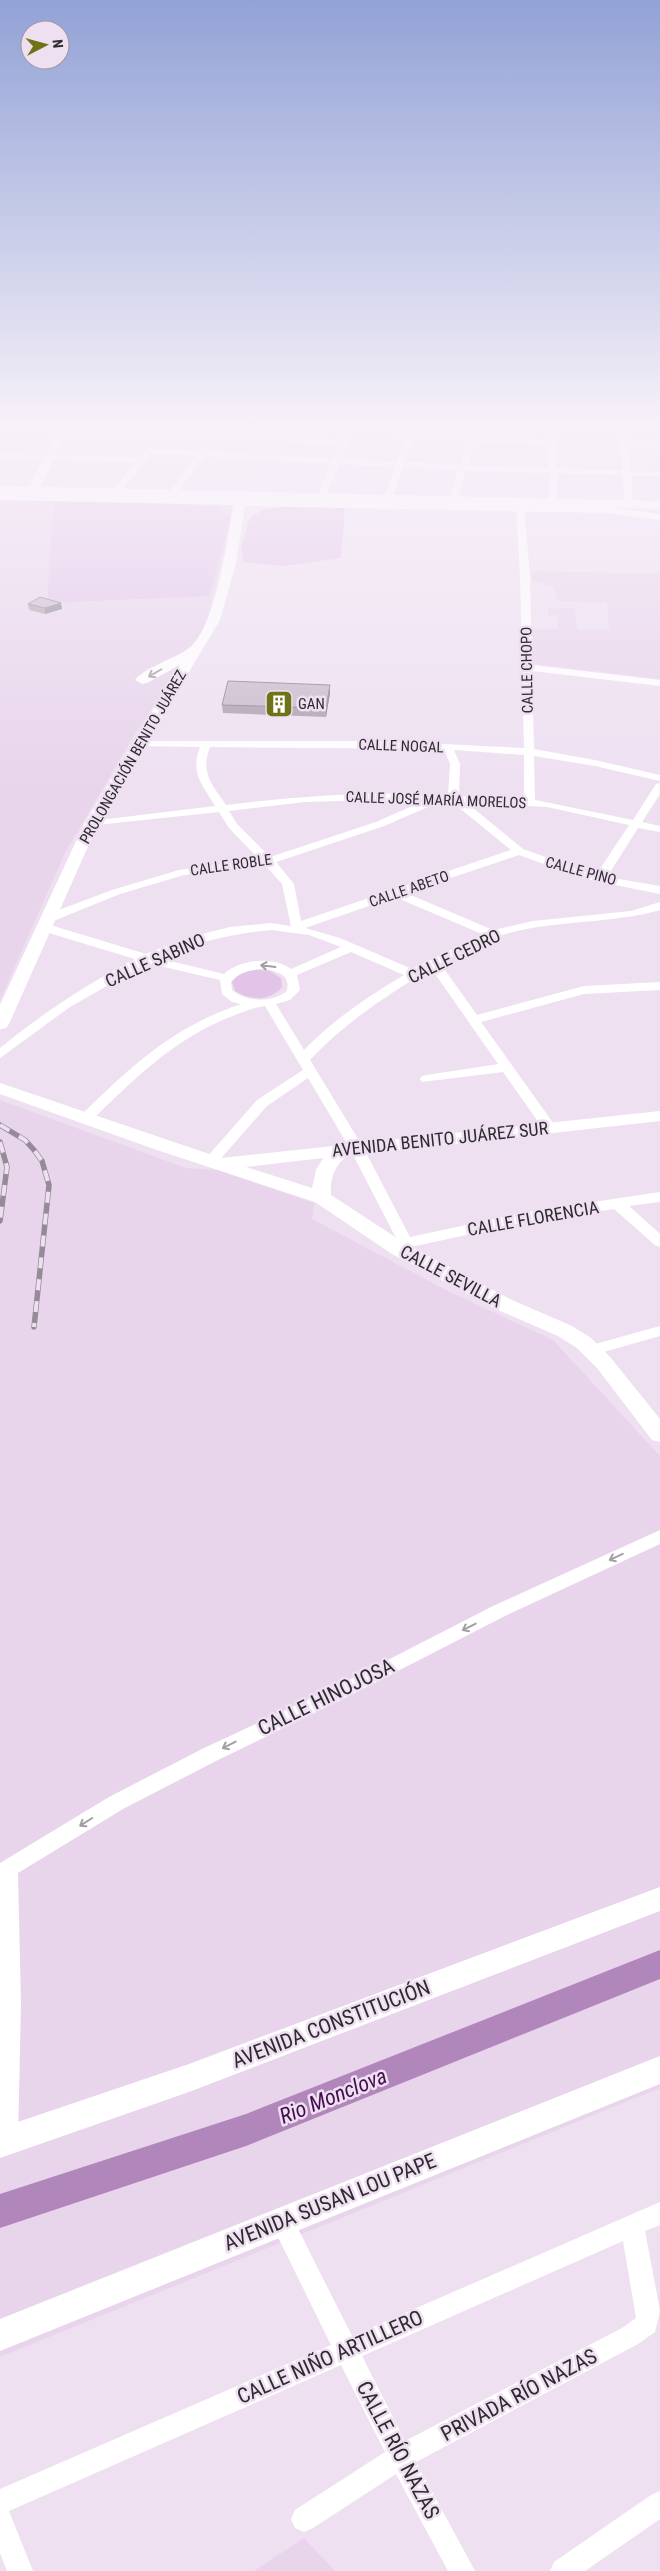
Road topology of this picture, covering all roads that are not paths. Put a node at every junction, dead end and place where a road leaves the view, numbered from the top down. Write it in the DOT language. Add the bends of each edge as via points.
graph roads {
  1 [pos="234,547"];
  2 [pos="522,547"];
  3 [pos="198,648"];
  4 [pos="528,668"];
  5 [pos="142,680"];
  6 [pos="660,683"];
  7 [pos="138,743"];
  8 [pos="206,744"];
  9 [pos="448,747"];
  10 [pos="529,752"];
  11 [pos="660,778"];
  12 [pos="660,786"];
  13 [pos="448,797"];
  14 [pos="530,802"];
  15 [pos="220,808"];
  16 [pos="91,824"];
  17 [pos="636,824"];
  18 [pos="660,829"];
  19 [pos="519,851"];
  20 [pos="268,862"];
  21 [pos="600,878"];
  22 [pos="660,890"];
  23 [pos="396,893"];
  24 [pos="660,906"];
  25 [pos="45,923"];
  26 [pos="298,928"];
  27 [pos="492,934"];
  28 [pos="349,948"];
  29 [pos="148,959"];
  30 [pos="434,962"];
  31 [pos="290,974"];
  32 [pos="413,974"];
  33 [pos="226,978"];
  34 [pos="660,986"];
  35 [pos="262,1004"];
  36 [pos="473,1020"];
  37 [pos="0,1024"];
  38 [pos="0,1054"];
  39 [pos="303,1059"];
  40 [pos="507,1067"];
  41 [pos="310,1072"];
  42 [pos="427,1079"];
  43 [pos="0,1088"];
  44 [pos="660,1116"];
  45 [pos="86,1118"];
  46 [pos="549,1128"];
  47 [pos="349,1148"];
  48 [pos="215,1162"];
  49 [pos="660,1197"];
  50 [pos="322,1198"];
  51 [pos="616,1203"];
  52 [pos="660,1242"];
  53 [pos="402,1246"];
  54 [pos="660,1331"];
  55 [pos="593,1350"];
  56 [pos="660,1434"];
  57 [pos="660,1537"];
  58 [pos="4,1871"];
  59 [pos="660,1899"];
  60 [pos="660,2070"];
  61 [pos="3,2142"];
  62 [pos="660,2213"];
  63 [pos="282,2221"];
  64 [pos="632,2225"];
  65 [pos="0,2335"];
  66 [pos="346,2350"];
  67 [pos="400,2457"];
  68 [pos="0,2502"];
  69 [pos="660,2504"];
  70 [pos="304,2518"];
  71 [pos="0,2520"];
  72 [pos="20,2571"];
  73 [pos="462,2571"];
  74 [pos="563,2571"];
  1 -- 3 [label="street, PROLONGACIÓN BENITO JUÁREZ" via="218,610"];
  2 -- 4 [label="street, CALLE CHOPO"];
  3 -- 5 [label="street, one-way"];
  3 -- 7 [label="street, PROLONGACIÓN BENITO JUÁREZ"];
  4 -- 6 [label="street"];
  4 -- 10 [label="street, CALLE CHOPO"];
  7 -- 8 [label="street, CALLE NOGAL"];
  7 -- 16 [label="street, PROLONGACIÓN BENITO JUÁREZ"];
  8 -- 9 [label="street, CALLE NOGAL"];
  8 -- 15 [label="street" via="199,766"];
  9 -- 10 [label="street, CALLE NOGAL"];
  9 -- 13 [label="street" via="455,764"];
  10 -- 11 [label="street, CALLE NOGAL"];
  10 -- 14 [label="street, CALLE CHOPO"];
  12 -- 17 [label="street"];
  13 -- 14 [label="street, CALLE JOSÉ MARÍA MORELOS"];
  13 -- 15 [label="street, CALLE JOSÉ MARÍA MORELOS" via="358,796"];
  13 -- 19 [label="street, CALLE PINO"];
  13 -- 20 [label="street, CALLE ROBLE"];
  14 -- 17 [label="street, CALLE JOSÉ MARÍA MORELOS"];
  15 -- 16 [label="street, CALLE JOSÉ MARÍA MORELOS"];
  15 -- 20 [label="street"];
  16 -- 25 [label="street, PROLONGACIÓN BENITO JUÁREZ"];
  17 -- 18 [label="street, CALLE JOSÉ MARÍA MORELOS"];
  17 -- 21 [label="street"];
  19 -- 21 [label="street, CALLE PINO" via="555,866"];
  19 -- 23 [label="street, CALLE ABETO"];
  20 -- 25 [label="street, CALLE ROBLE" via="183,872 116,892"];
  20 -- 26 [label="street" via="288,884 292,914"];
  21 -- 22 [label="street, CALLE PINO"];
  23 -- 26 [label="street, CALLE ABETO"];
  23 -- 27 [label="street"];
  24 -- 27 [label="street, CALLE CEDRO" via="632,914 533,925"];
  25 -- 29 [label="street"];
  25 -- 37 [label="street, PROLONGACIÓN BENITO JUÁREZ"];
  26 -- 28 [label="street, CALLE SABINO"];
  26 -- 29 [label="street, CALLE SABINO" via="232,930 192,941"];
  27 -- 30 [label="street, CALLE CEDRO"];
  28 -- 31 [label="street"];
  28 -- 32 [label="street, CALLE SABINO"];
  29 -- 33 [label="street"];
  29 -- 38 [label="street, CALLE SABINO" via="87,990 50,1014"];
  30 -- 32 [label="street, CALLE CEDRO"];
  30 -- 36 [label="street"];
  31 -- 33 [label="street, one-way" via="278,967 251,965 239,968"];
  31 -- 35 [label="street" via="294,988 289,995"];
  32 -- 39 [label="street, CALLE CEDRO" via="341,1024"];
  33 -- 35 [label="street" via="224,986 231,996 241,1002"];
  34 -- 36 [label="street" via="584,990"];
  35 -- 39 [label="street"];
  35 -- 45 [label="street" via="199,1026 169,1045"];
  36 -- 40 [label="street"];
  39 -- 41 [label="street"];
  40 -- 42 [label="street"];
  40 -- 46 [label="street"];
  41 -- 47 [label="street"];
  41 -- 48 [label="street" via="262,1103"];
  43 -- 45 [label="street, AVENIDA BENITO JUÁREZ SUR"];
  44 -- 46 [label="street, AVENIDA BENITO JUÁREZ SUR"];
  45 -- 48 [label="street, AVENIDA BENITO JUÁREZ SUR"];
  46 -- 47 [label="street, AVENIDA BENITO JUÁREZ SUR"];
  47 -- 48 [label="street, AVENIDA BENITO JUÁREZ SUR"];
  47 -- 50 [label="street" via="333,1156 324,1170"];
  47 -- 53 [label="street"];
  48 -- 50 [label="street, CALLE SEVILLA"];
  49 -- 51 [label="street, CALLE FLORENCIA"];
  50 -- 53 [label="street, CALLE SEVILLA"];
  51 -- 52 [label="street"];
  51 -- 53 [label="street, CALLE FLORENCIA" via="502,1222"];
  53 -- 55 [label="street, CALLE SEVILLA" via="505,1305 565,1331"];
  54 -- 55 [label="street"];
  55 -- 56 [label="street, CALLE SEVILLA"];
  57 -- 58 [label="street, CALLE HINOJOSA, one-way" via="499,1611 346,1690 209,1755 116,1803"];
  58 -- 61 [label="street" via="11,2004"];
  59 -- 61 [label="street, AVENIDA CONSTITUCIÓN" via="189,2078"];
  60 -- 63 [label="street, AVENIDA SUSAN LOU PAPE"];
  62 -- 64 [label="street, CALLE NIÑO ARTILLERO"];
  63 -- 65 [label="street, AVENIDA SUSAN LOU PAPE"];
  63 -- 66 [label="street, CALLE RÍO NAZAS"];
  64 -- 66 [label="street, CALLE NIÑO ARTILLERO"];
  64 -- 67 [label="street, PRIVADA RÍO NAZAS" via="648,2311 647,2324 630,2336"];
  66 -- 67 [label="street, CALLE RÍO NAZAS"];
  66 -- 68 [label="street, CALLE NIÑO ARTILLERO"];
  67 -- 70 [label="street, PRIVADA RÍO NAZAS"];
  67 -- 73 [label="street, CALLE RÍO NAZAS"];
  69 -- 74 [label="street"];
  71 -- 72 [label="street"];
}
